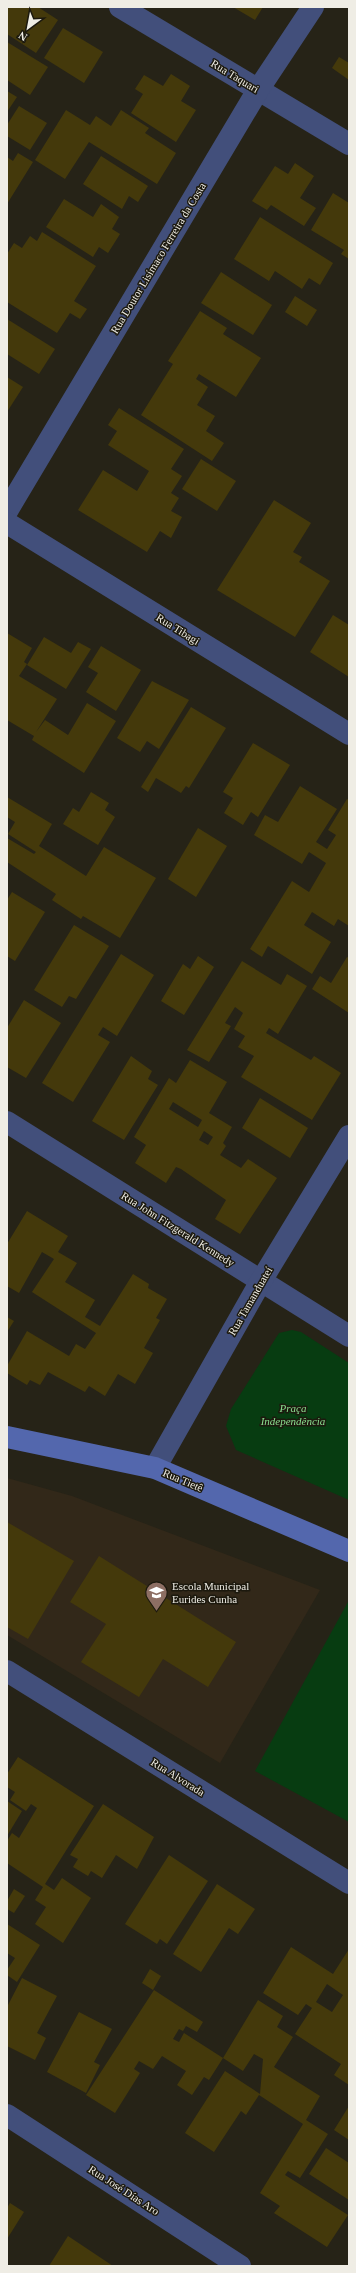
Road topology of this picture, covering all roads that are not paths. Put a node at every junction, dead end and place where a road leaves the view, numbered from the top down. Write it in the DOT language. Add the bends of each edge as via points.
graph roads {
  1 [pos="120,7"];
  2 [pos="313,7"];
  3 [pos="258,90"];
  4 [pos="349,144"];
  5 [pos="7,510"];
  6 [pos="7,523"];
  7 [pos="349,734"];
  8 [pos="7,1122"];
  9 [pos="349,1136"];
  10 [pos="260,1281"];
  11 [pos="349,1336"];
  12 [pos="7,1437"];
  13 [pos="155,1468"];
  14 [pos="349,1551"];
  15 [pos="7,1671"];
  16 [pos="349,1883"];
  17 [pos="7,2115"];
  18 [pos="240,2266"];
  1 -- 3 [label="street, Rua Taquari"];
  2 -- 3 [label="street, Rua Doutor Lisímaco Ferreira da Costa"];
  3 -- 4 [label="street, Rua Taquari"];
  3 -- 5 [label="street, Rua Doutor Lisímaco Ferreira da Costa"];
  6 -- 7 [label="street, Rua Tibagi"];
  8 -- 10 [label="street, Rua John Fitzgerald Kennedy"];
  9 -- 10 [label="street, Rua Tamanduateí"];
  10 -- 11 [label="street, Rua John Fitzgerald Kennedy"];
  10 -- 13 [label="street, Rua Tamanduateí"];
  12 -- 13 [label="street, Rua Tietê"];
  13 -- 14 [label="street, Rua Tietê"];
  15 -- 16 [label="street, Rua Alvorada"];
  17 -- 18 [label="street, Rua José Días Aro"];
}
